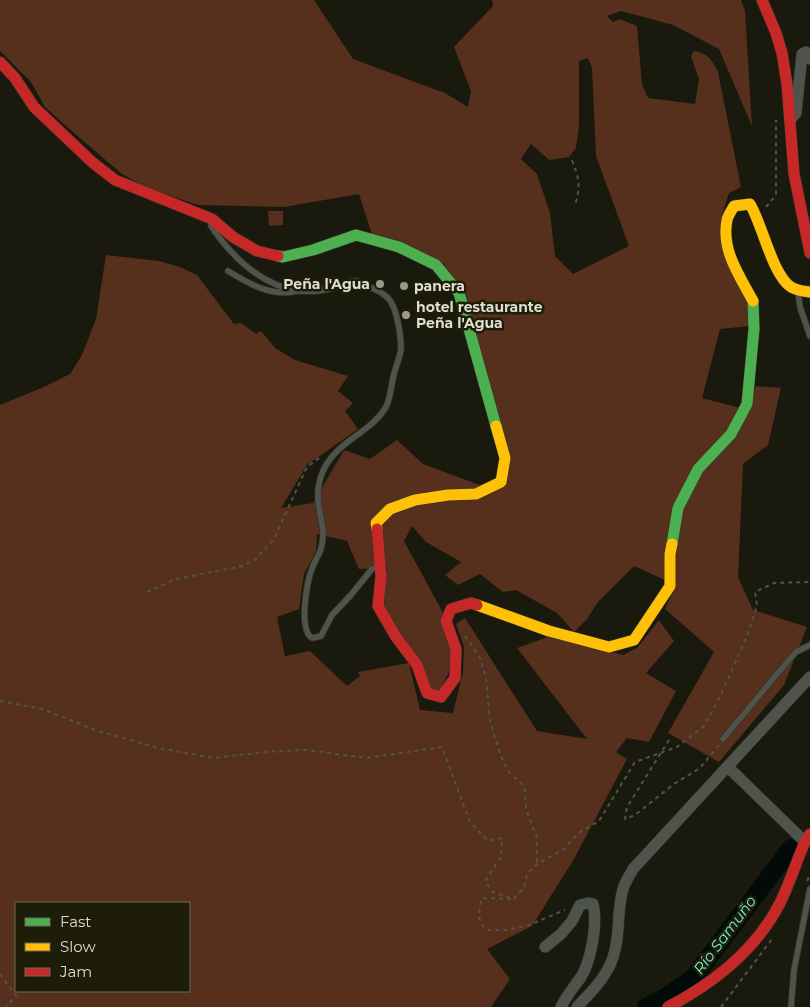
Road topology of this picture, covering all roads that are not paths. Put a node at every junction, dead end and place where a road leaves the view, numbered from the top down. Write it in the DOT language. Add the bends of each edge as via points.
graph roads {
  1 [pos="762,0"];
  2 [pos="810,59"];
  3 [pos="0,62"];
  4 [pos="790,120"];
  5 [pos="208,217"];
  6 [pos="810,253"];
  7 [pos="228,271"];
  8 [pos="798,290"];
  9 [pos="299,291"];
  10 [pos="810,292"];
  11 [pos="810,336"];
  12 [pos="380,567"];
  13 [pos="810,644"];
  14 [pos="810,677"];
  15 [pos="723,739"];
  16 [pos="728,767"];
  17 [pos="808,839"];
  18 [pos="810,889"];
  19 [pos="545,947"];
  20 [pos="561,1007"];
  21 [pos="577,1007"];
  22 [pos="668,1007"];
  23 [pos="791,1007"];
  1 -- 4 [label="street" via="778,38"];
  2 -- 4 [label="street" via="806,52 802,54 796,113"];
  3 -- 5 [label="street" via="34,107 92,162 122,183"];
  4 -- 6 [label="street" via="793,164"];
  5 -- 9 [label="lane" via="228,247 251,270 269,282"];
  5 -- 12 [label="street" via="233,238 257,251 283,256 356,236 398,247 436,265 459,293 505,458 500,482 476,494 448,494 390,509 376,523"];
  7 -- 9 [label="lane" via="262,290"];
  8 -- 10 [label="street"];
  8 -- 11 [label="lane"];
  8 -- 12 [label="street" via="789,287 779,272 758,216 750,204 734,206 727,219 730,259 753,301 754,329 747,404 731,434 698,470 678,508 670,554 670,586 634,640 608,647 549,631 471,603 450,609 446,621 456,649 455,678 441,697 427,693 417,666 378,606"];
  9 -- 12 [label="lane" via="318,291 356,281 374,289 391,303 399,329 400,348 386,407 375,420 342,445 328,462 318,487 323,540 308,586 304,624 309,636 321,636 332,615 372,569"];
  13 -- 15 [label="lane" via="796,652"];
  14 -- 16 [label="street"];
  16 -- 17 [label="street"];
  16 -- 21 [label="street" via="633,868 623,888 616,950 608,970"];
  17 -- 22 [label="street" via="776,909 758,938 699,989"];
  18 -- 23 [label="lane" via="794,970"];
  19 -- 20 [label="street" via="572,921 580,905 593,904 594,928 589,962"];
}
